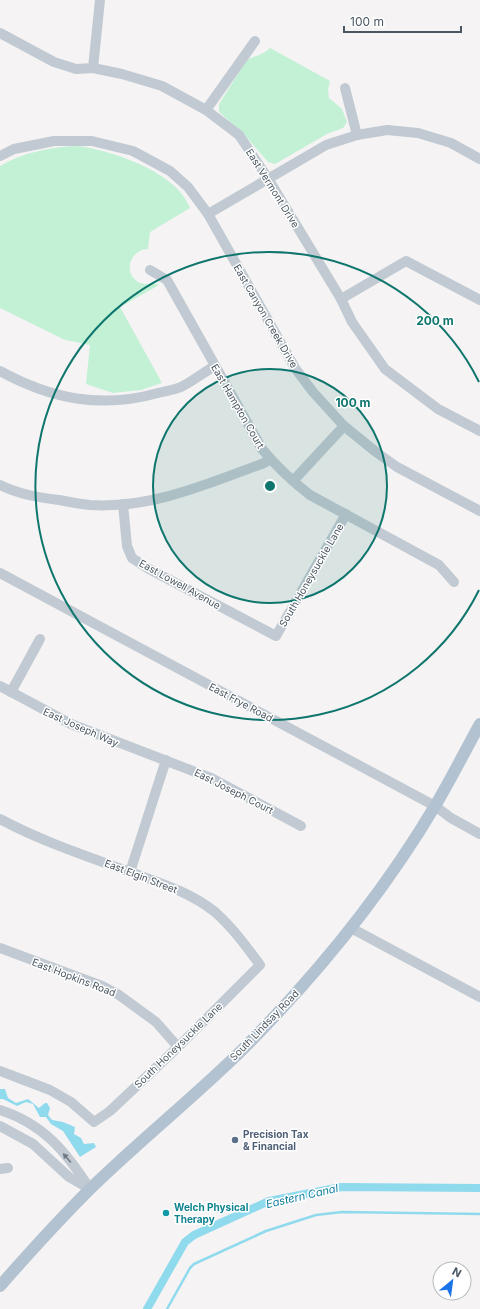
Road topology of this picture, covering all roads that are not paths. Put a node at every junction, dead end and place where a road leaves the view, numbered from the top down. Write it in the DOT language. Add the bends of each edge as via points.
graph roads {
  1 [pos="100,0"];
  2 [pos="0,33"];
  3 [pos="255,41"];
  4 [pos="93,68"];
  5 [pos="345,88"];
  6 [pos="206,110"];
  7 [pos="357,135"];
  8 [pos="0,156"];
  9 [pos="480,159"];
  10 [pos="269,180"];
  11 [pos="208,214"];
  12 [pos="150,270"];
  13 [pos="341,300"];
  14 [pos="480,300"];
  15 [pos="215,366"];
  16 [pos="0,371"];
  17 [pos="344,426"];
  18 [pos="480,431"];
  19 [pos="270,459"];
  20 [pos="293,481"];
  21 [pos="0,485"];
  22 [pos="123,504"];
  23 [pos="480,511"];
  24 [pos="346,514"];
  25 [pos="0,573"];
  26 [pos="454,582"];
  27 [pos="276,636"];
  28 [pos="40,640"];
  29 [pos="0,686"];
  30 [pos="11,692"];
  31 [pos="480,724"];
  32 [pos="166,760"];
  33 [pos="435,806"];
  34 [pos="0,820"];
  35 [pos="301,826"];
  36 [pos="480,834"];
  37 [pos="130,872"];
  38 [pos="351,928"];
  39 [pos="0,948"];
  40 [pos="260,965"];
  41 [pos="480,997"];
  42 [pos="178,1046"];
  43 [pos="0,1071"];
  44 [pos="0,1110"];
  45 [pos="0,1126"];
  46 [pos="90,1189"];
  47 [pos="0,1286"];
  1 -- 4 [label="street"];
  2 -- 4 [label="street, East Vermont Drive" via="54,62 76,69"];
  3 -- 6 [label="street"];
  4 -- 6 [label="street, East Vermont Drive" via="162,86"];
  5 -- 7 [label="street"];
  6 -- 10 [label="street, East Vermont Drive" via="239,135"];
  7 -- 9 [label="street" via="387,130 418,132 451,143"];
  7 -- 10 [label="street" via="326,145"];
  8 -- 11 [label="street, East Canyon Creek Drive" via="14,149 54,140 92,141 132,151 160,164 188,187"];
  10 -- 11 [label="street"];
  10 -- 13 [label="street, East Vermont Drive"];
  11 -- 17 [label="street, East Canyon Creek Drive" via="295,368"];
  12 -- 15 [label="street, East Hampton Court" via="167,280"];
  13 -- 14 [label="street" via="406,261"];
  13 -- 18 [label="street, East Vermont Drive" via="352,322 385,369 438,409"];
  15 -- 16 [label="street" via="181,387 124,401 88,401 54,395 21,383"];
  15 -- 19 [label="street, East Hampton Court"];
  17 -- 20 [label="street"];
  17 -- 23 [label="street, East Canyon Creek Drive" via="397,467"];
  19 -- 20 [label="street, East Hampton Court"];
  19 -- 22 [label="street" via="182,494"];
  20 -- 24 [label="street, East Hampton Court" via="310,494"];
  21 -- 22 [label="street" via="51,499 90,505"];
  22 -- 27 [label="street, East Lowell Avenue" via="127,546 132,558"];
  24 -- 26 [label="street, East Hampton Court" via="439,565"];
  24 -- 27 [label="street, South Honeysuckle Lane"];
  25 -- 33 [label="street, East Frye Road"];
  28 -- 30 [label="street"];
  29 -- 30 [label="street, East Joseph Way"];
  30 -- 32 [label="street, East Joseph Way" via="71,724"];
  31 -- 33 [label="main road, South Lindsay Road"];
  32 -- 35 [label="street, East Joseph Court" via="211,778"];
  32 -- 37 [label="street"];
  33 -- 36 [label="street, East Frye Road"];
  33 -- 38 [label="main road, South Lindsay Road"];
  34 -- 37 [label="street, East Elgin Street"];
  37 -- 40 [label="street, East Elgin Street" via="173,887 214,912 237,933"];
  38 -- 41 [label="street"];
  38 -- 46 [label="main road, South Lindsay Road" via="292,998 239,1052"];
  39 -- 42 [label="street, East Hopkins Road" via="119,994 156,1022"];
  40 -- 42 [label="street, South Honeysuckle Lane"];
  42 -- 43 [label="street, South Honeysuckle Lane" via="110,1111 94,1122 71,1102 55,1093"];
  46 -- 44 [label="street, one-way" via="77,1169 47,1135 27,1121"];
  45 -- 46 [label="street" via="33,1144 69,1177"];
  46 -- 47 [label="main road, South Lindsay Road"];
}
